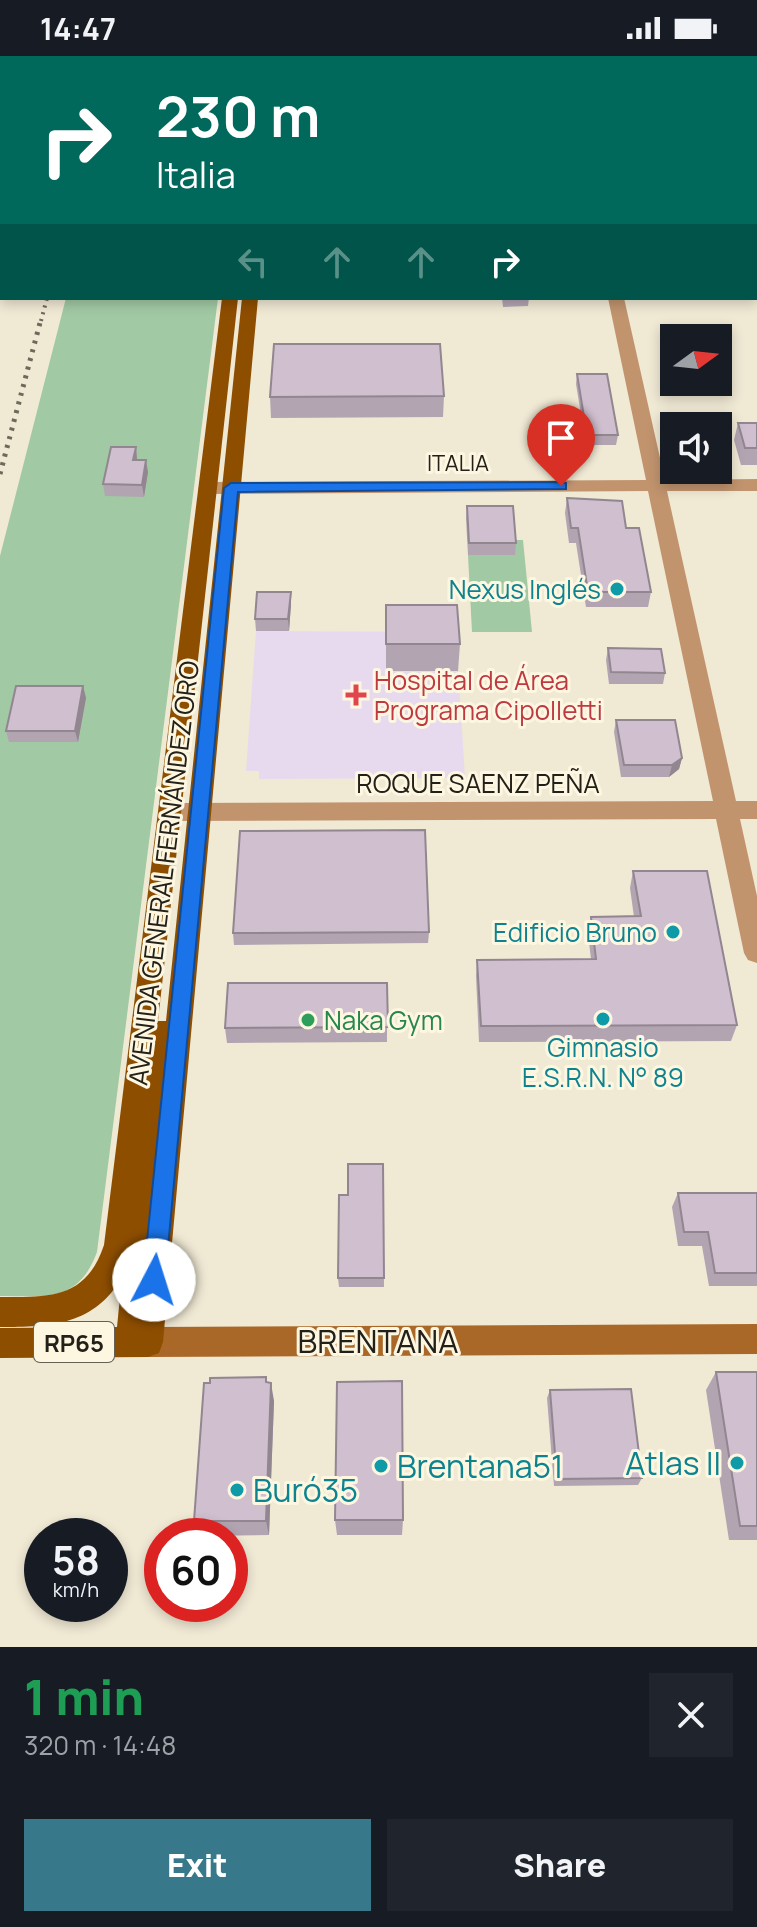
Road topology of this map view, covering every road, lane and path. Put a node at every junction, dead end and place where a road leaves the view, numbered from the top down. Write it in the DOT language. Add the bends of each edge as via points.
graph roads {
  1 [pos="230,300"];
  2 [pos="250,300"];
  3 [pos="616,300"];
  4 [pos="757,485"];
  5 [pos="657,486"];
  6 [pos="207,488"];
  7 [pos="231,488"];
  8 [pos="726,810"];
  9 [pos="757,810"];
  10 [pos="170,812"];
  11 [pos="199,812"];
  12 [pos="153,953"];
  13 [pos="757,953"];
  14 [pos="0,1312"];
  15 [pos="757,1339"];
  16 [pos="139,1342"];
  17 [pos="0,1343"];
  1 -- 6 [label="main road, AVENIDA GENERAL FERNÁNDEZ ORO / RP65"];
  2 -- 7 [label="main road, AVENIDA GENERAL FERNÁNDEZ ORO / RP65"];
  3 -- 5 [label="street"];
  4 -- 5 [label="street, ITALIA"];
  5 -- 7 [label="street, ITALIA"];
  5 -- 8 [label="street"];
  6 -- 7 [label="street, ITALIA"];
  6 -- 10 [label="main road, AVENIDA GENERAL FERNÁNDEZ ORO / RP65"];
  7 -- 11 [label="main road, AVENIDA GENERAL FERNÁNDEZ ORO / RP65"];
  8 -- 9 [label="street, ROQUE SAENZ PEÑA"];
  8 -- 11 [label="street, ROQUE SAENZ PEÑA"];
  8 -- 13 [label="street"];
  10 -- 11 [label="street, ROQUE SAENZ PEÑA"];
  10 -- 12 [label="main road, AVENIDA GENERAL FERNÁNDEZ ORO / RP65"];
  11 -- 16 [label="main road, AVENIDA GENERAL FERNÁNDEZ ORO / RP65"];
  12 -- 14 [label="main road, AVENIDA GENERAL FERNÁNDEZ ORO / RP65" via="122,1233 110,1272 91,1296 57,1310"];
  12 -- 16 [label="main road" via="162,1017"];
  15 -- 16 [label="main road, BRENTANA"];
  16 -- 17 [label="main road, BRENTANA / RP65"];
}
